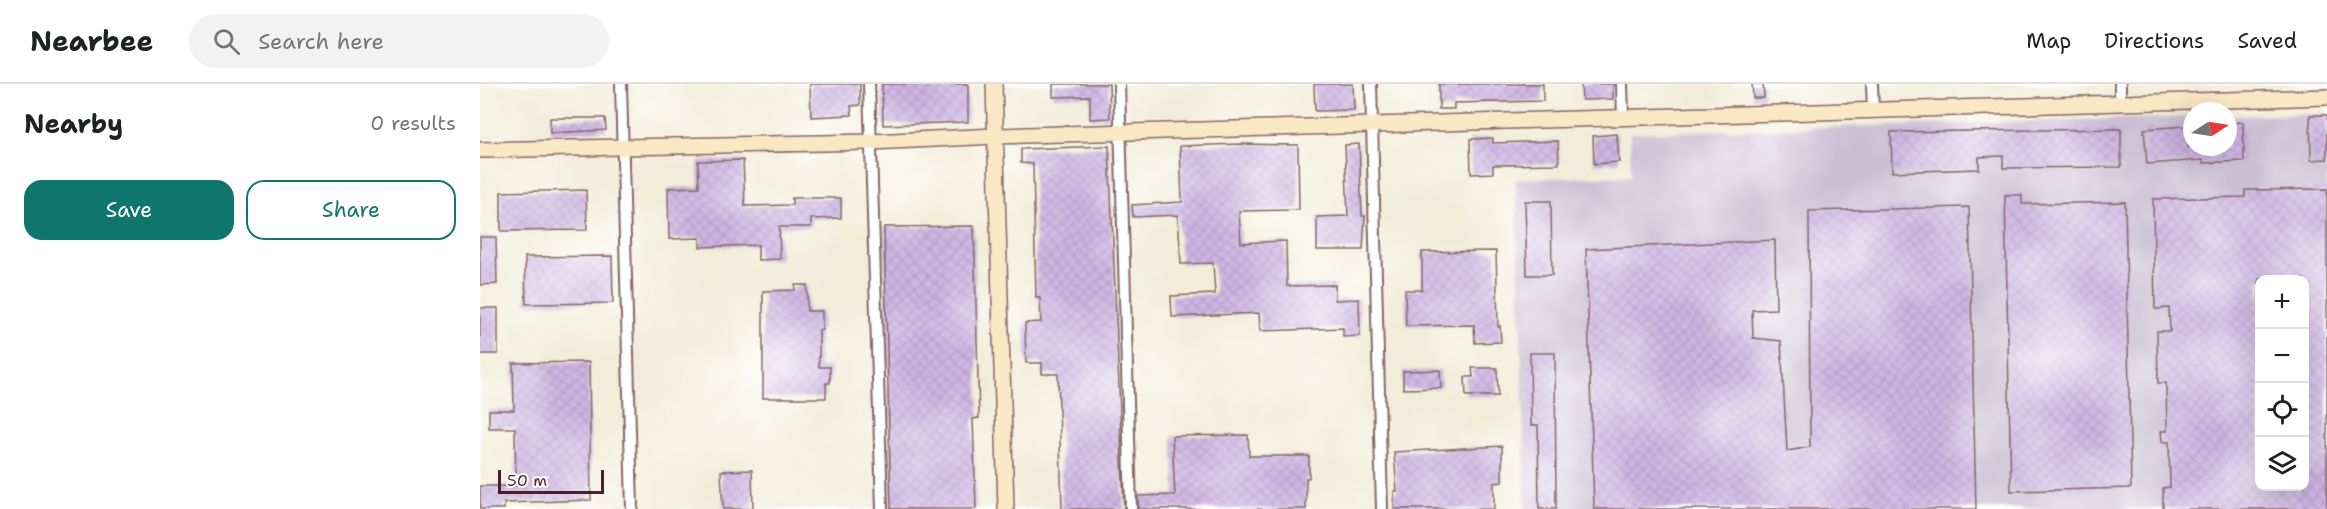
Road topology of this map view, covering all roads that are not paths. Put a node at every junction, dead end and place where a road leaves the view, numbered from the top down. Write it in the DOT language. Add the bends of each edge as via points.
graph roads {
  1 [pos="621,84"];
  2 [pos="869,84"];
  3 [pos="994,84"];
  4 [pos="1119,84"];
  5 [pos="1371,84"];
  6 [pos="1622,84"];
  7 [pos="1872,84"];
  8 [pos="2120,84"];
  9 [pos="2327,97"];
  10 [pos="2120,103"];
  11 [pos="1873,110"];
  12 [pos="1623,118"];
  13 [pos="1373,126"];
  14 [pos="1121,133"];
  15 [pos="996,136"];
  16 [pos="871,142"];
  17 [pos="622,147"];
  18 [pos="480,150"];
  19 [pos="632,509"];
  20 [pos="882,509"];
  21 [pos="1006,509"];
  22 [pos="1131,509"];
  23 [pos="1382,509"];
  1 -- 17 [label="street"];
  2 -- 16 [label="street"];
  3 -- 15 [label="street"];
  4 -- 14 [label="street"];
  5 -- 13 [label="street"];
  6 -- 12 [label="street"];
  7 -- 11 [label="street"];
  8 -- 10 [label="street"];
  9 -- 10 [label="street"];
  10 -- 11 [label="street"];
  11 -- 12 [label="street"];
  12 -- 13 [label="street"];
  13 -- 14 [label="street"];
  13 -- 23 [label="street"];
  14 -- 15 [label="street"];
  14 -- 22 [label="street"];
  15 -- 16 [label="street"];
  15 -- 21 [label="street"];
  16 -- 17 [label="street"];
  16 -- 20 [label="street"];
  17 -- 18 [label="street"];
  17 -- 19 [label="street"];
}
